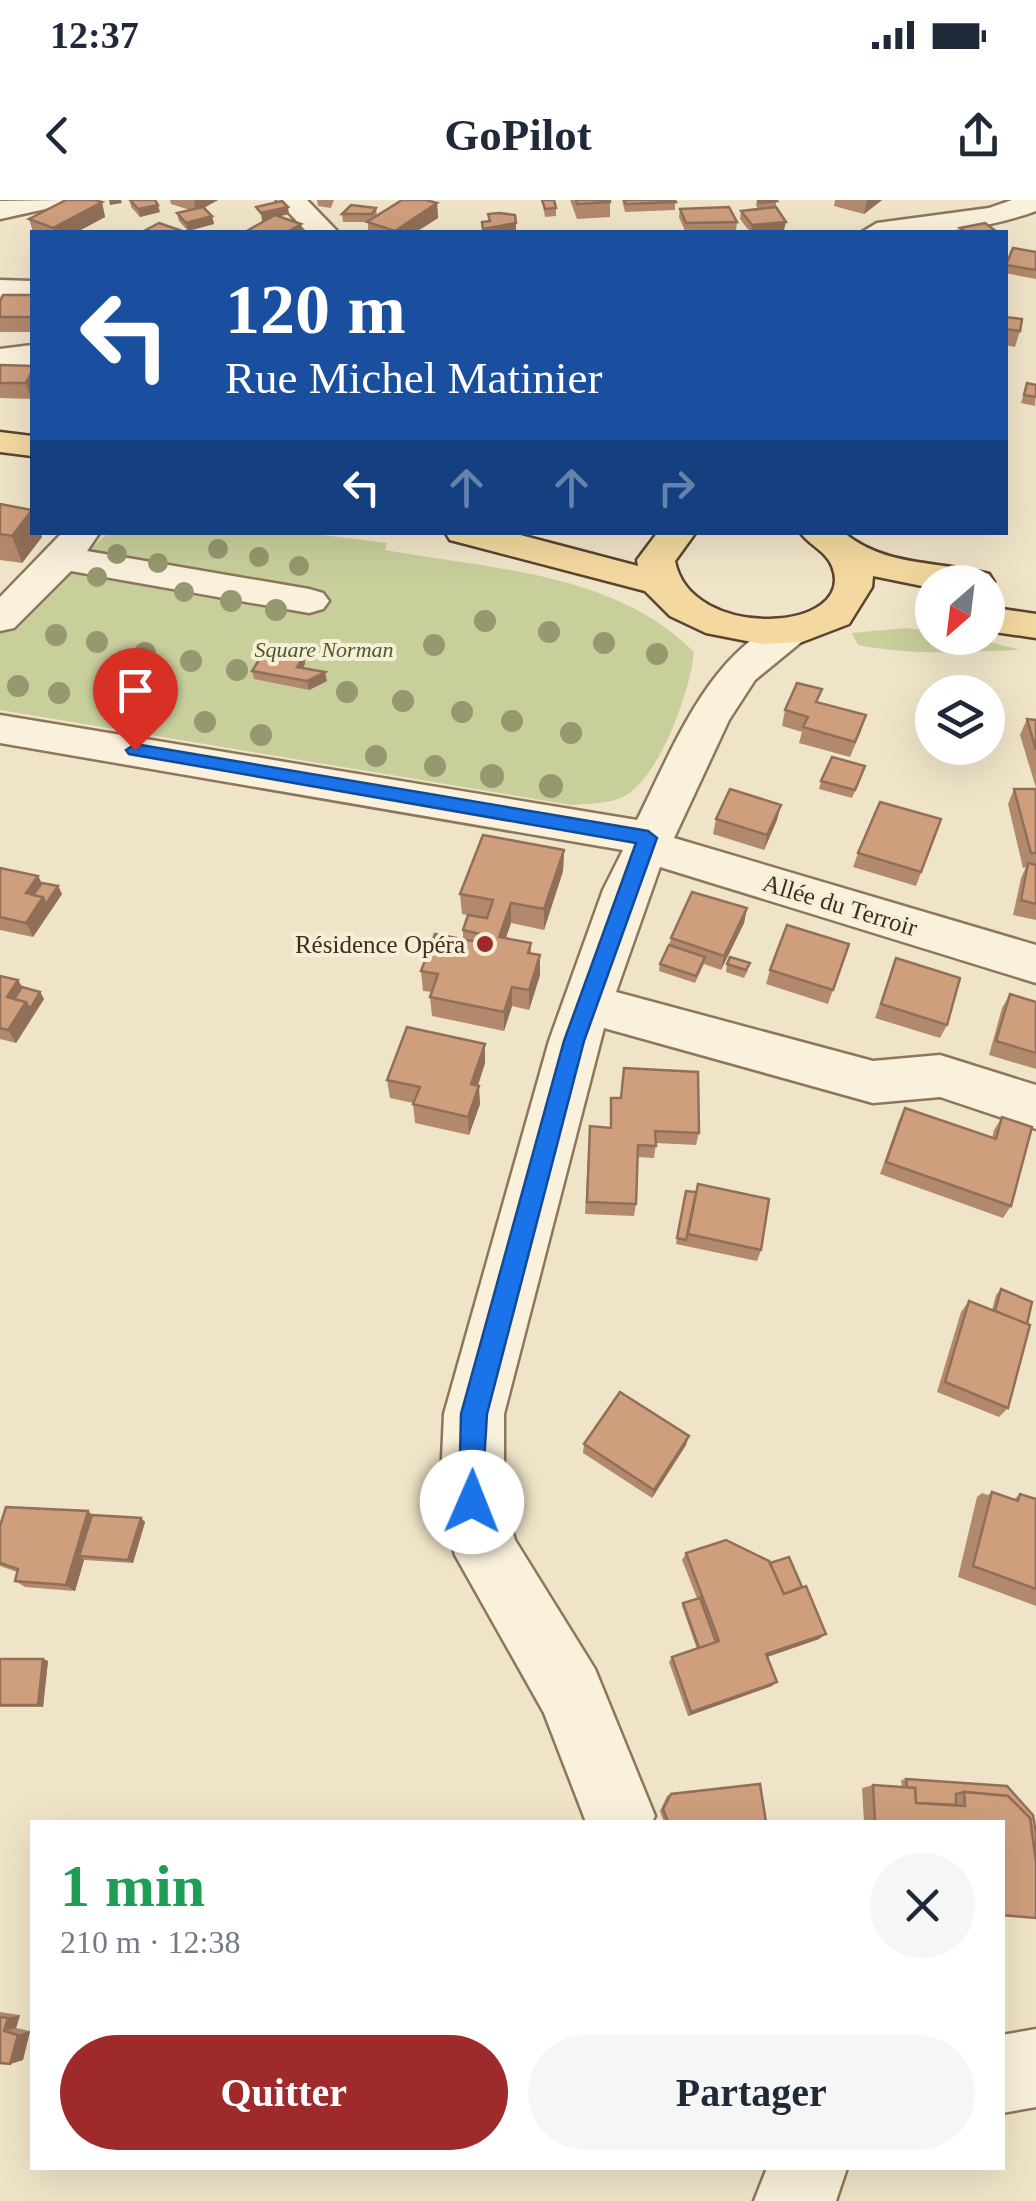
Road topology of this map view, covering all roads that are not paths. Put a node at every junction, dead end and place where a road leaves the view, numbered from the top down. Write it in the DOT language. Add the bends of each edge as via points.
graph roads {
  1 [pos="48,200"];
  2 [pos="291,200"];
  3 [pos="1022,209"];
  4 [pos="0,210"];
  5 [pos="322,230"];
  6 [pos="900,230"];
  7 [pos="0,288"];
  8 [pos="30,290"];
  9 [pos="30,355"];
  10 [pos="0,359"];
  11 [pos="0,442"];
  12 [pos="30,446"];
  13 [pos="0,472"];
  14 [pos="30,476"];
  15 [pos="475,535"];
  16 [pos="676,535"];
  17 [pos="832,544"];
  18 [pos="73,545"];
  19 [pos="915,574"];
  20 [pos="660,583"];
  21 [pos="309,601"];
  22 [pos="905,611"];
  23 [pos="0,619"];
  24 [pos="814,622"];
  25 [pos="713,624"];
  26 [pos="709,718"];
  27 [pos="0,728"];
  28 [pos="646,842"];
  29 [pos="1036,964"];
  30 [pos="587,1004"];
  31 [pos="1036,1106"];
  32 [pos="619,1816"];
  33 [pos="1036,2068"];
  34 [pos="1005,2073"];
  35 [pos="806,2170"];
  36 [pos="796,2201"];
  1 -- 4 [label="street"];
  2 -- 5 [label="street"];
  3 -- 6 [label="street"];
  7 -- 8 [label="street"];
  9 -- 10 [label="street"];
  11 -- 12 [label="main road"];
  13 -- 14 [label="main road"];
  15 -- 20 [label="main road"];
  16 -- 20 [label="main road" via="658,556"];
  17 -- 19 [label="main road"];
  17 -- 24 [label="main road" via="854,587 846,602"];
  18 -- 21 [label="street"];
  18 -- 23 [label="street"];
  20 -- 25 [label="main road" via="676,603"];
  22 -- 24 [label="main road"];
  24 -- 25 [label="main road" via="754,632"];
  24 -- 26 [label="street" via="741,671"];
  25 -- 26 [label="street"];
  26 -- 28 [label="street"];
  27 -- 28 [label="street, Allée du Terroir"];
  28 -- 29 [label="street, Allée du Terroir"];
  28 -- 30 [label="street"];
  30 -- 31 [label="street" via="873,1082 940,1076"];
  30 -- 32 [label="street" via="474,1414 472,1502 487,1555 571,1693"];
  33 -- 34 [label="street"];
  35 -- 36 [label="street"];
}
